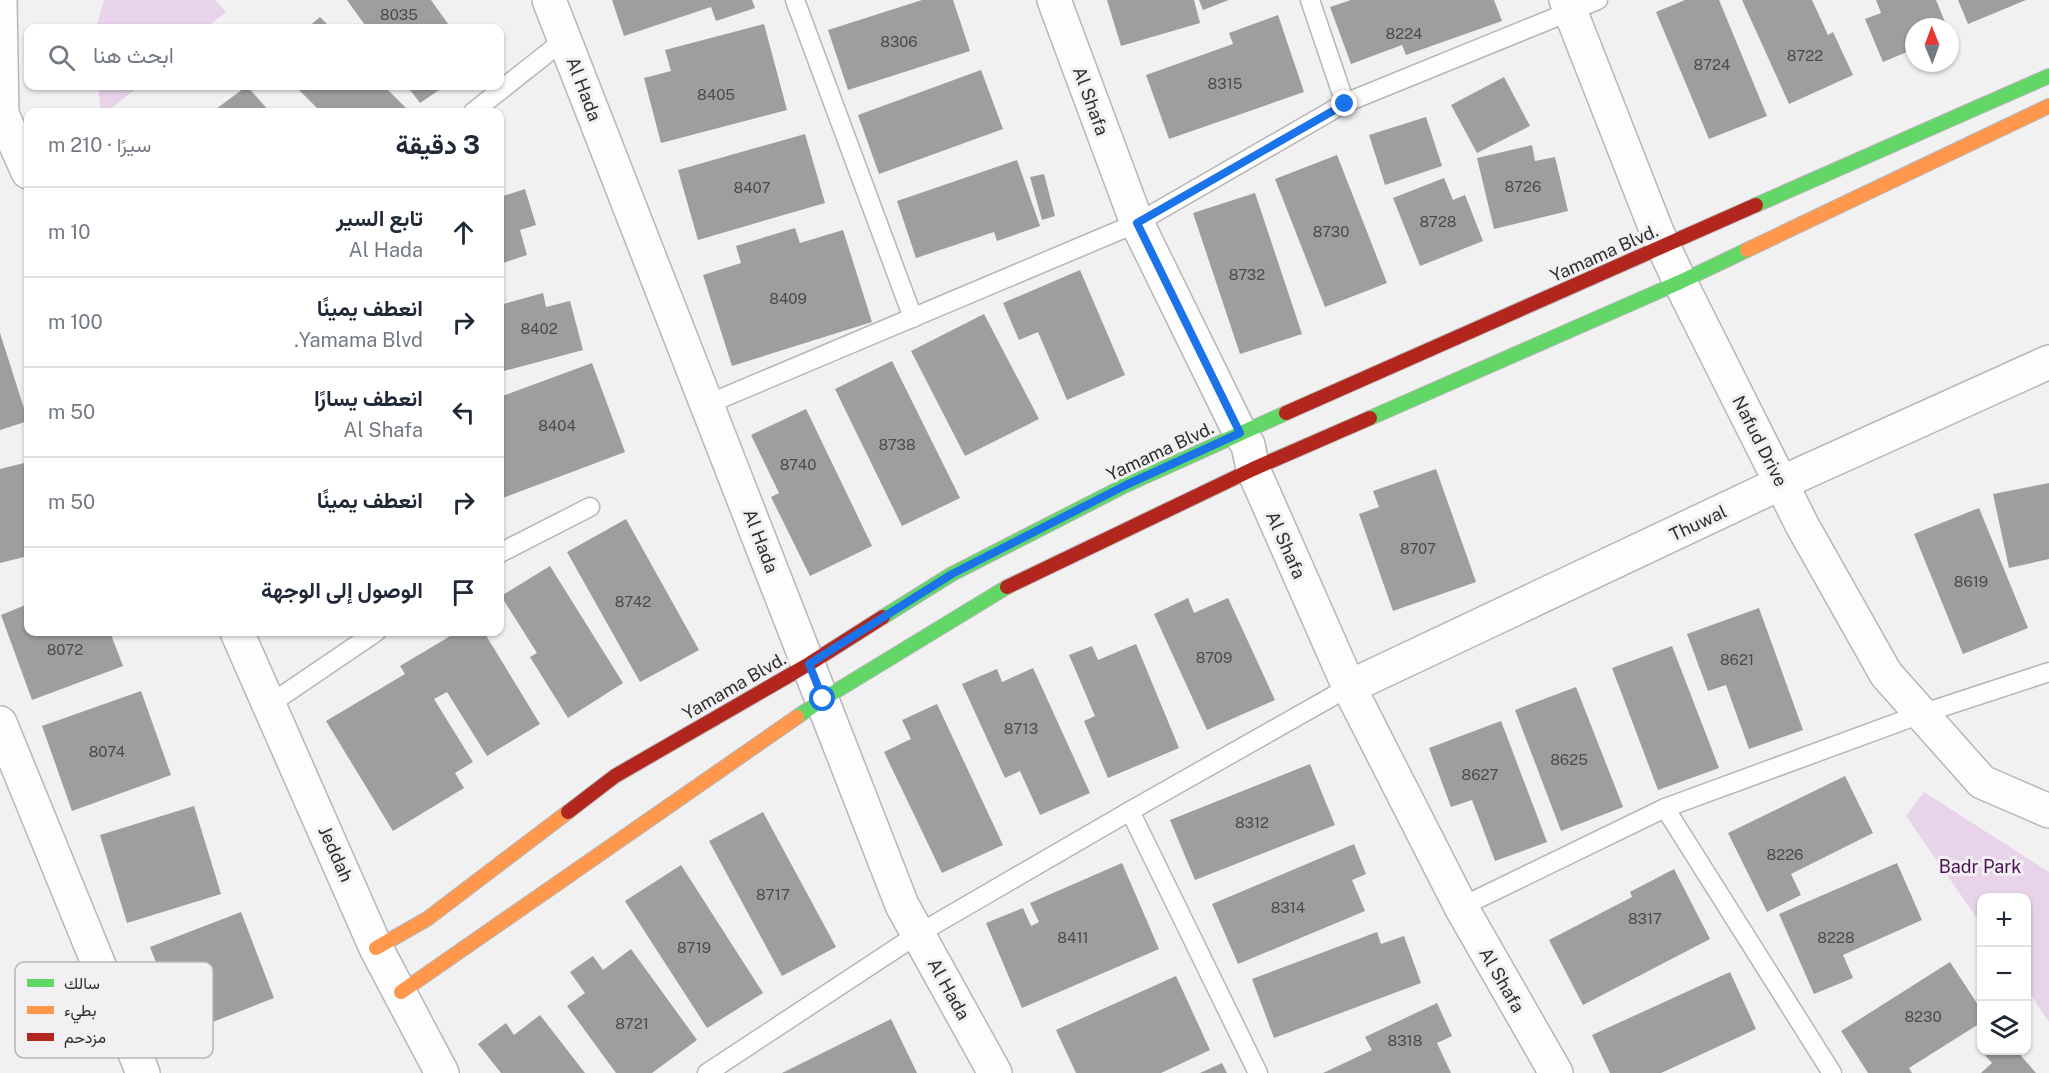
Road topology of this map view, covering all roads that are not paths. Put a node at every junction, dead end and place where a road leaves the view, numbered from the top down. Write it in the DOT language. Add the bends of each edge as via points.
graph roads {
  1 [pos="0,0"];
  2 [pos="549,0"];
  3 [pos="795,0"];
  4 [pos="1054,0"];
  5 [pos="1310,0"];
  6 [pos="1578,4"];
  7 [pos="564,40"];
  8 [pos="2049,76"];
  9 [pos="504,87"];
  10 [pos="501,90"];
  11 [pos="1345,104"];
  12 [pos="2049,106"];
  13 [pos="478,108"];
  14 [pos="24,163"];
  15 [pos="1137,223"];
  16 [pos="1664,246"];
  17 [pos="1680,282"];
  18 [pos="913,318"];
  19 [pos="2049,362"];
  20 [pos="708,404"];
  21 [pos="1240,433"];
  22 [pos="1253,469"];
  23 [pos="1781,483"];
  24 [pos="590,507"];
  25 [pos="504,551"];
  26 [pos="239,636"];
  27 [pos="370,636"];
  28 [pos="809,664"];
  29 [pos="2049,672"];
  30 [pos="1349,687"];
  31 [pos="823,699"];
  32 [pos="270,704"];
  33 [pos="1922,714"];
  34 [pos="0,723"];
  35 [pos="1665,808"];
  36 [pos="1130,811"];
  37 [pos="2049,811"];
  38 [pos="1461,907"];
  39 [pos="918,934"];
  40 [pos="376,948"];
  41 [pos="98,962"];
  42 [pos="401,992"];
  43 [pos="137,1058"];
  44 [pos="716,1070"];
  45 [pos="143,1073"];
  46 [pos="442,1073"];
  47 [pos="995,1073"];
  48 [pos="1258,1073"];
  49 [pos="1556,1073"];
  50 [pos="1832,1073"];
  1 -- 14 [label="street" via="2,114"];
  2 -- 7 [label="street, Al Hada"];
  3 -- 18 [label="lane"];
  4 -- 15 [label="street, Al Shafa"];
  5 -- 11 [label="lane"];
  6 -- 11 [label="lane"];
  6 -- 16 [label="street, Nafud Drive"];
  7 -- 9 [label="lane"];
  7 -- 20 [label="street, Al Hada"];
  8 -- 16 [label="main road, Yamama Blvd."];
  10 -- 13 [label="lane"];
  11 -- 15 [label="lane"];
  12 -- 17 [label="main road"];
  15 -- 18 [label="lane"];
  15 -- 21 [label="street, Al Shafa"];
  16 -- 17 [label="street, Nafud Drive"];
  16 -- 21 [label="main road, Yamama Blvd."];
  17 -- 22 [label="main road"];
  17 -- 23 [label="street, Nafud Drive"];
  18 -- 20 [label="lane"];
  19 -- 23 [label="street, Thuwal"];
  20 -- 28 [label="street, Al Hada"];
  21 -- 22 [label="street, Al Shafa" via="1248,445"];
  21 -- 28 [label="main road, Yamama Blvd." via="1126,485 952,574"];
  22 -- 30 [label="street, Al Shafa"];
  22 -- 31 [label="main road" via="1010,585"];
  23 -- 30 [label="street, Thuwal"];
  23 -- 33 [label="street, Nafud Drive" via="1886,674"];
  24 -- 25 [label="lane"];
  26 -- 32 [label="street, Jeddah"];
  27 -- 32 [label="lane"];
  28 -- 31 [label="street, Al Hada"];
  28 -- 40 [label="main road, Yamama Blvd." via="615,776 427,919"];
  29 -- 33 [label="lane"];
  30 -- 36 [label="lane"];
  30 -- 38 [label="street, Al Shafa"];
  31 -- 39 [label="street, Al Hada" via="902,905"];
  31 -- 42 [label="main road"];
  32 -- 40 [label="street, Jeddah"];
  33 -- 35 [label="lane"];
  33 -- 37 [label="street, Nafud Drive" via="1982,782"];
  34 -- 41 [label="street"];
  35 -- 38 [label="lane"];
  35 -- 50 [label="lane"];
  36 -- 39 [label="lane"];
  36 -- 48 [label="lane"];
  38 -- 49 [label="street, Al Shafa"];
  39 -- 44 [label="lane"];
  39 -- 47 [label="street, Al Hada"];
  40 -- 42 [label="street, Jeddah"];
  42 -- 46 [label="street, Jeddah"];
  43 -- 45 [label="street"];
}
